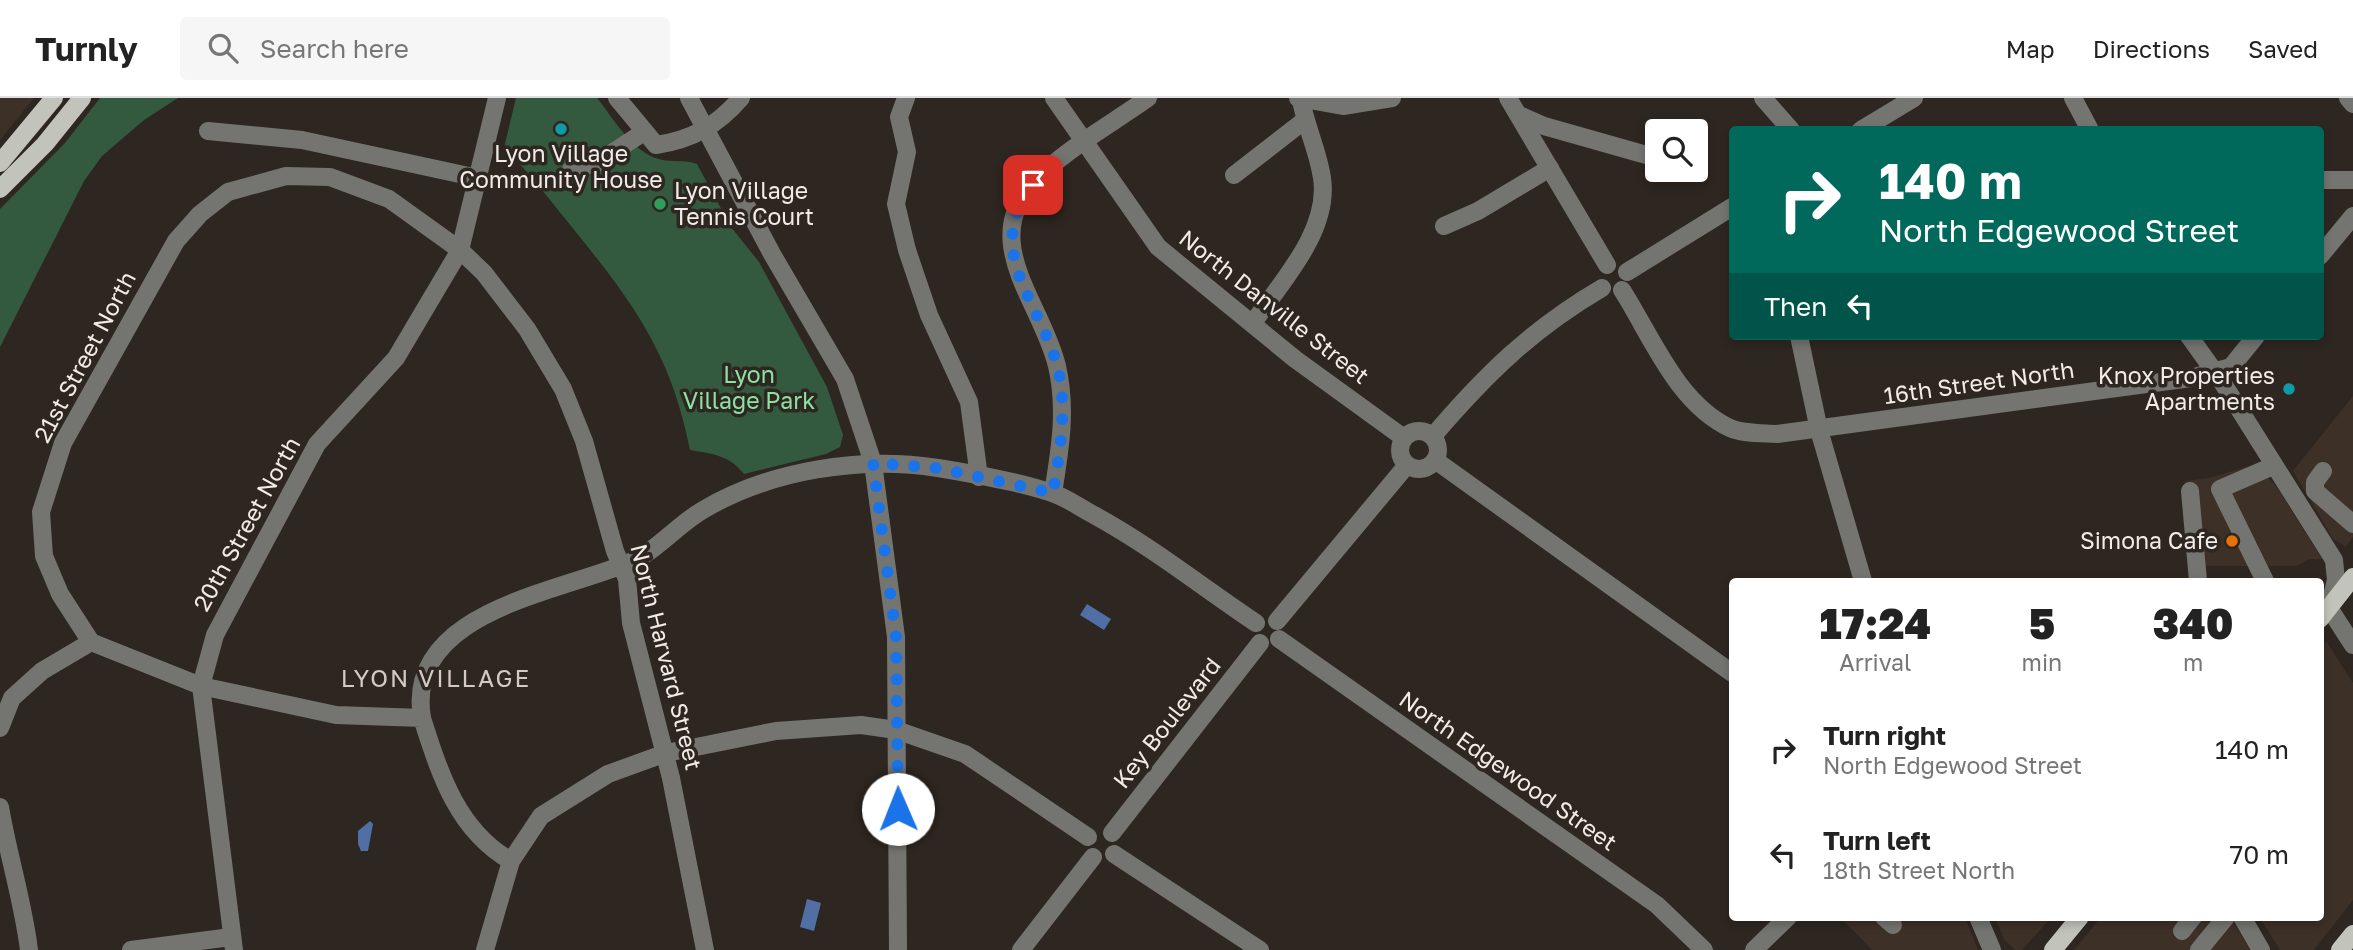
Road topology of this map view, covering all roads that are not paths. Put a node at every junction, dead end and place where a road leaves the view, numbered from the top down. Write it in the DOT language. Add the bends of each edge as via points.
graph roads {
  1 [pos="54,98"];
  2 [pos="82,98"];
  3 [pos="497,98"];
  4 [pos="617,98"];
  5 [pos="689,98"];
  6 [pos="741,98"];
  7 [pos="906,98"];
  8 [pos="1054,98"];
  9 [pos="1149,98"];
  10 [pos="1392,98"];
  11 [pos="1508,98"];
  12 [pos="1763,98"];
  13 [pos="2073,98"];
  14 [pos="2348,98"];
  15 [pos="1300,99"];
  16 [pos="1911,99"];
  17 [pos="2353,104"];
  18 [pos="1519,115"];
  19 [pos="1305,120"];
  20 [pos="1788,126"];
  21 [pos="1867,126"];
  22 [pos="2088,126"];
  23 [pos="705,130"];
  24 [pos="208,131"];
  25 [pos="644,132"];
  26 [pos="1086,142"];
  27 [pos="1645,155"];
  28 [pos="0,163"];
  29 [pos="1550,168"];
  30 [pos="571,170"];
  31 [pos="1234,175"];
  32 [pos="478,178"];
  33 [pos="2324,180"];
  34 [pos="2353,180"];
  35 [pos="0,188"];
  36 [pos="228,192"];
  37 [pos="1729,209"];
  38 [pos="2353,216"];
  39 [pos="1444,226"];
  40 [pos="460,250"];
  41 [pos="2324,251"];
  42 [pos="1607,265"];
  43 [pos="1624,281"];
  44 [pos="1602,288"];
  45 [pos="1253,323"];
  46 [pos="1800,340"];
  47 [pos="2192,340"];
  48 [pos="2253,340"];
  49 [pos="2214,373"];
  50 [pos="1819,430"];
  51 [pos="1433,436"];
  52 [pos="1404,438"];
  53 [pos="1435,460"];
  54 [pos="873,463"];
  55 [pos="1407,465"];
  56 [pos="2273,466"];
  57 [pos="2323,471"];
  58 [pos="979,477"];
  59 [pos="2190,491"];
  60 [pos="1053,493"];
  61 [pos="2353,524"];
  62 [pos="622,566"];
  63 [pos="2353,577"];
  64 [pos="1862,578"];
  65 [pos="2198,578"];
  66 [pos="2264,578"];
  67 [pos="2324,609"];
  68 [pos="2324,610"];
  69 [pos="2324,612"];
  70 [pos="1256,624"];
  71 [pos="1278,630"];
  72 [pos="91,642"];
  73 [pos="1261,643"];
  74 [pos="2353,645"];
  75 [pos="1729,671"];
  76 [pos="201,686"];
  77 [pos="422,718"];
  78 [pos="0,728"];
  79 [pos="896,730"];
  80 [pos="666,753"];
  81 [pos="0,807"];
  82 [pos="1112,833"];
  83 [pos="1088,837"];
  84 [pos="1114,854"];
  85 [pos="1093,858"];
  86 [pos="511,861"];
  87 [pos="1784,921"];
  88 [pos="1980,921"];
  89 [pos="2077,921"];
  90 [pos="2190,921"];
  91 [pos="2223,921"];
  92 [pos="2244,921"];
  93 [pos="2182,931"];
  94 [pos="2353,934"];
  95 [pos="233,943"];
  96 [pos="29,950"];
  97 [pos="131,950"];
  98 [pos="485,950"];
  99 [pos="705,950"];
  100 [pos="898,950"];
  101 [pos="1021,950"];
  102 [pos="1259,950"];
  103 [pos="1704,950"];
  104 [pos="1754,950"];
  105 [pos="1992,950"];
  106 [pos="2053,950"];
  107 [pos="2199,950"];
  108 [pos="2261,950"];
  109 [pos="2340,950"];
  1 -- 28 [label="main road"];
  2 -- 35 [label="main road" via="45,144"];
  3 -- 32 [label="street, 20th Street North"];
  4 -- 25 [label="street"];
  5 -- 23 [label="street"];
  6 -- 23 [label="street"];
  7 -- 58 [label="street" via="899,117 907,152 896,204 906,250 929,315 969,402"];
  8 -- 26 [label="street, North Danville Street"];
  9 -- 26 [label="street"];
  10 -- 15 [label="street" via="1343,106"];
  11 -- 18 [label="street"];
  12 -- 20 [label="street"];
  13 -- 22 [label="street"];
  14 -- 17 [label="street"];
  15 -- 19 [label="street"];
  16 -- 21 [label="street"];
  18 -- 27 [label="street"];
  18 -- 29 [label="street"];
  19 -- 31 [label="street"];
  19 -- 45 [label="street" via="1323,181 1319,216 1302,253"];
  23 -- 25 [label="street" via="683,141 656,145"];
  23 -- 54 [label="street" via="845,379"];
  24 -- 32 [label="street" via="302,140"];
  25 -- 30 [label="street" via="598,162"];
  26 -- 45 [label="street, North Danville Street" via="1158,247"];
  26 -- 60 [label="street" via="1043,172 1023,198 1010,230 1016,272 1057,365 1062,429"];
  29 -- 39 [label="street"];
  29 -- 42 [label="street"];
  32 -- 40 [label="street, 20th Street North"];
  33 -- 34 [label="street"];
  36 -- 40 [label="street, North Harvard Street" via="286,176 330,177 389,199"];
  36 -- 72 [label="street, 21st Street North" via="176,241 63,443 41,512 44,556 60,594"];
  37 -- 43 [label="street"];
  38 -- 41 [label="street"];
  40 -- 62 [label="street, North Harvard Street" via="527,329 562,389 584,441"];
  40 -- 76 [label="street, 20th Street North" via="396,358 306,461 215,635"];
  42 -- 43 [label="street" via="1620,265"];
  42 -- 44 [label="street" via="1598,277"];
  43 -- 44 [label="street" via="1613,293"];
  43 -- 50 [label="street, 16th Street North" via="1680,384 1700,410 1732,429 1777,434"];
  44 -- 51 [label="street" via="1507,355"];
  45 -- 52 [label="street, North Danville Street"];
  46 -- 50 [label="street"];
  47 -- 49 [label="street"];
  48 -- 49 [label="street, 16th Street North" via="2231,368"];
  49 -- 50 [label="street, 16th Street North"];
  49 -- 56 [label="street"];
  50 -- 64 [label="street"];
  51 -- 52 [label="street" via="1418,431"];
  51 -- 53 [label="street" via="1438,447"];
  52 -- 55 [label="street" via="1400,454"];
  53 -- 55 [label="street" via="1423,468"];
  53 -- 75 [label="street"];
  54 -- 58 [label="street"];
  54 -- 62 [label="street" via="791,476 740,492 702,510 640,558"];
  54 -- 79 [label="street" via="896,637"];
  55 -- 71 [label="street"];
  56 -- 66 [label="street" via="2220,489"];
  56 -- 67 [label="street" via="2334,560 2336,580"];
  57 -- 61 [label="street" via="2315,482 2315,492"];
  58 -- 60 [label="street"];
  59 -- 65 [label="street"];
  60 -- 70 [label="street" via="1162,557"];
  62 -- 77 [label="street" via="537,592 470,625 440,648 423,680"];
  62 -- 80 [label="street, North Harvard Street" via="631,623"];
  63 -- 68 [label="main road"];
  69 -- 74 [label="street"];
  70 -- 71 [label="street" via="1267,617"];
  70 -- 73 [label="street" via="1254,634"];
  71 -- 73 [label="street" via="1271,644"];
  71 -- 103 [label="street, North Edgewood Street" via="1657,905"];
  72 -- 76 [label="street"];
  72 -- 78 [label="street" via="42,671 12,698"];
  73 -- 82 [label="street, Key Boulevard"];
  76 -- 77 [label="street" via="335,715"];
  76 -- 95 [label="street"];
  77 -- 86 [label="street" via="441,776 464,820 493,850"];
  79 -- 80 [label="street" via="860,725 776,731"];
  79 -- 83 [label="street" via="965,754"];
  79 -- 100 [label="street"];
  80 -- 86 [label="street" via="608,774 541,816"];
  80 -- 99 [label="street, North Harvard Street"];
  81 -- 96 [label="street"];
  82 -- 83 [label="street" via="1099,829"];
  82 -- 84 [label="street" via="1117,843"];
  83 -- 85 [label="street" via="1086,848"];
  84 -- 85 [label="street" via="1104,860"];
  84 -- 102 [label="street"];
  85 -- 101 [label="street"];
  86 -- 98 [label="street"];
  87 -- 104 [label="street"];
  88 -- 105 [label="street"];
  89 -- 106 [label="main road"];
  90 -- 93 [label="street"];
  91 -- 107 [label="street"];
  92 -- 108 [label="street"];
  94 -- 109 [label="main road"];
  95 -- 97 [label="street"];
}
